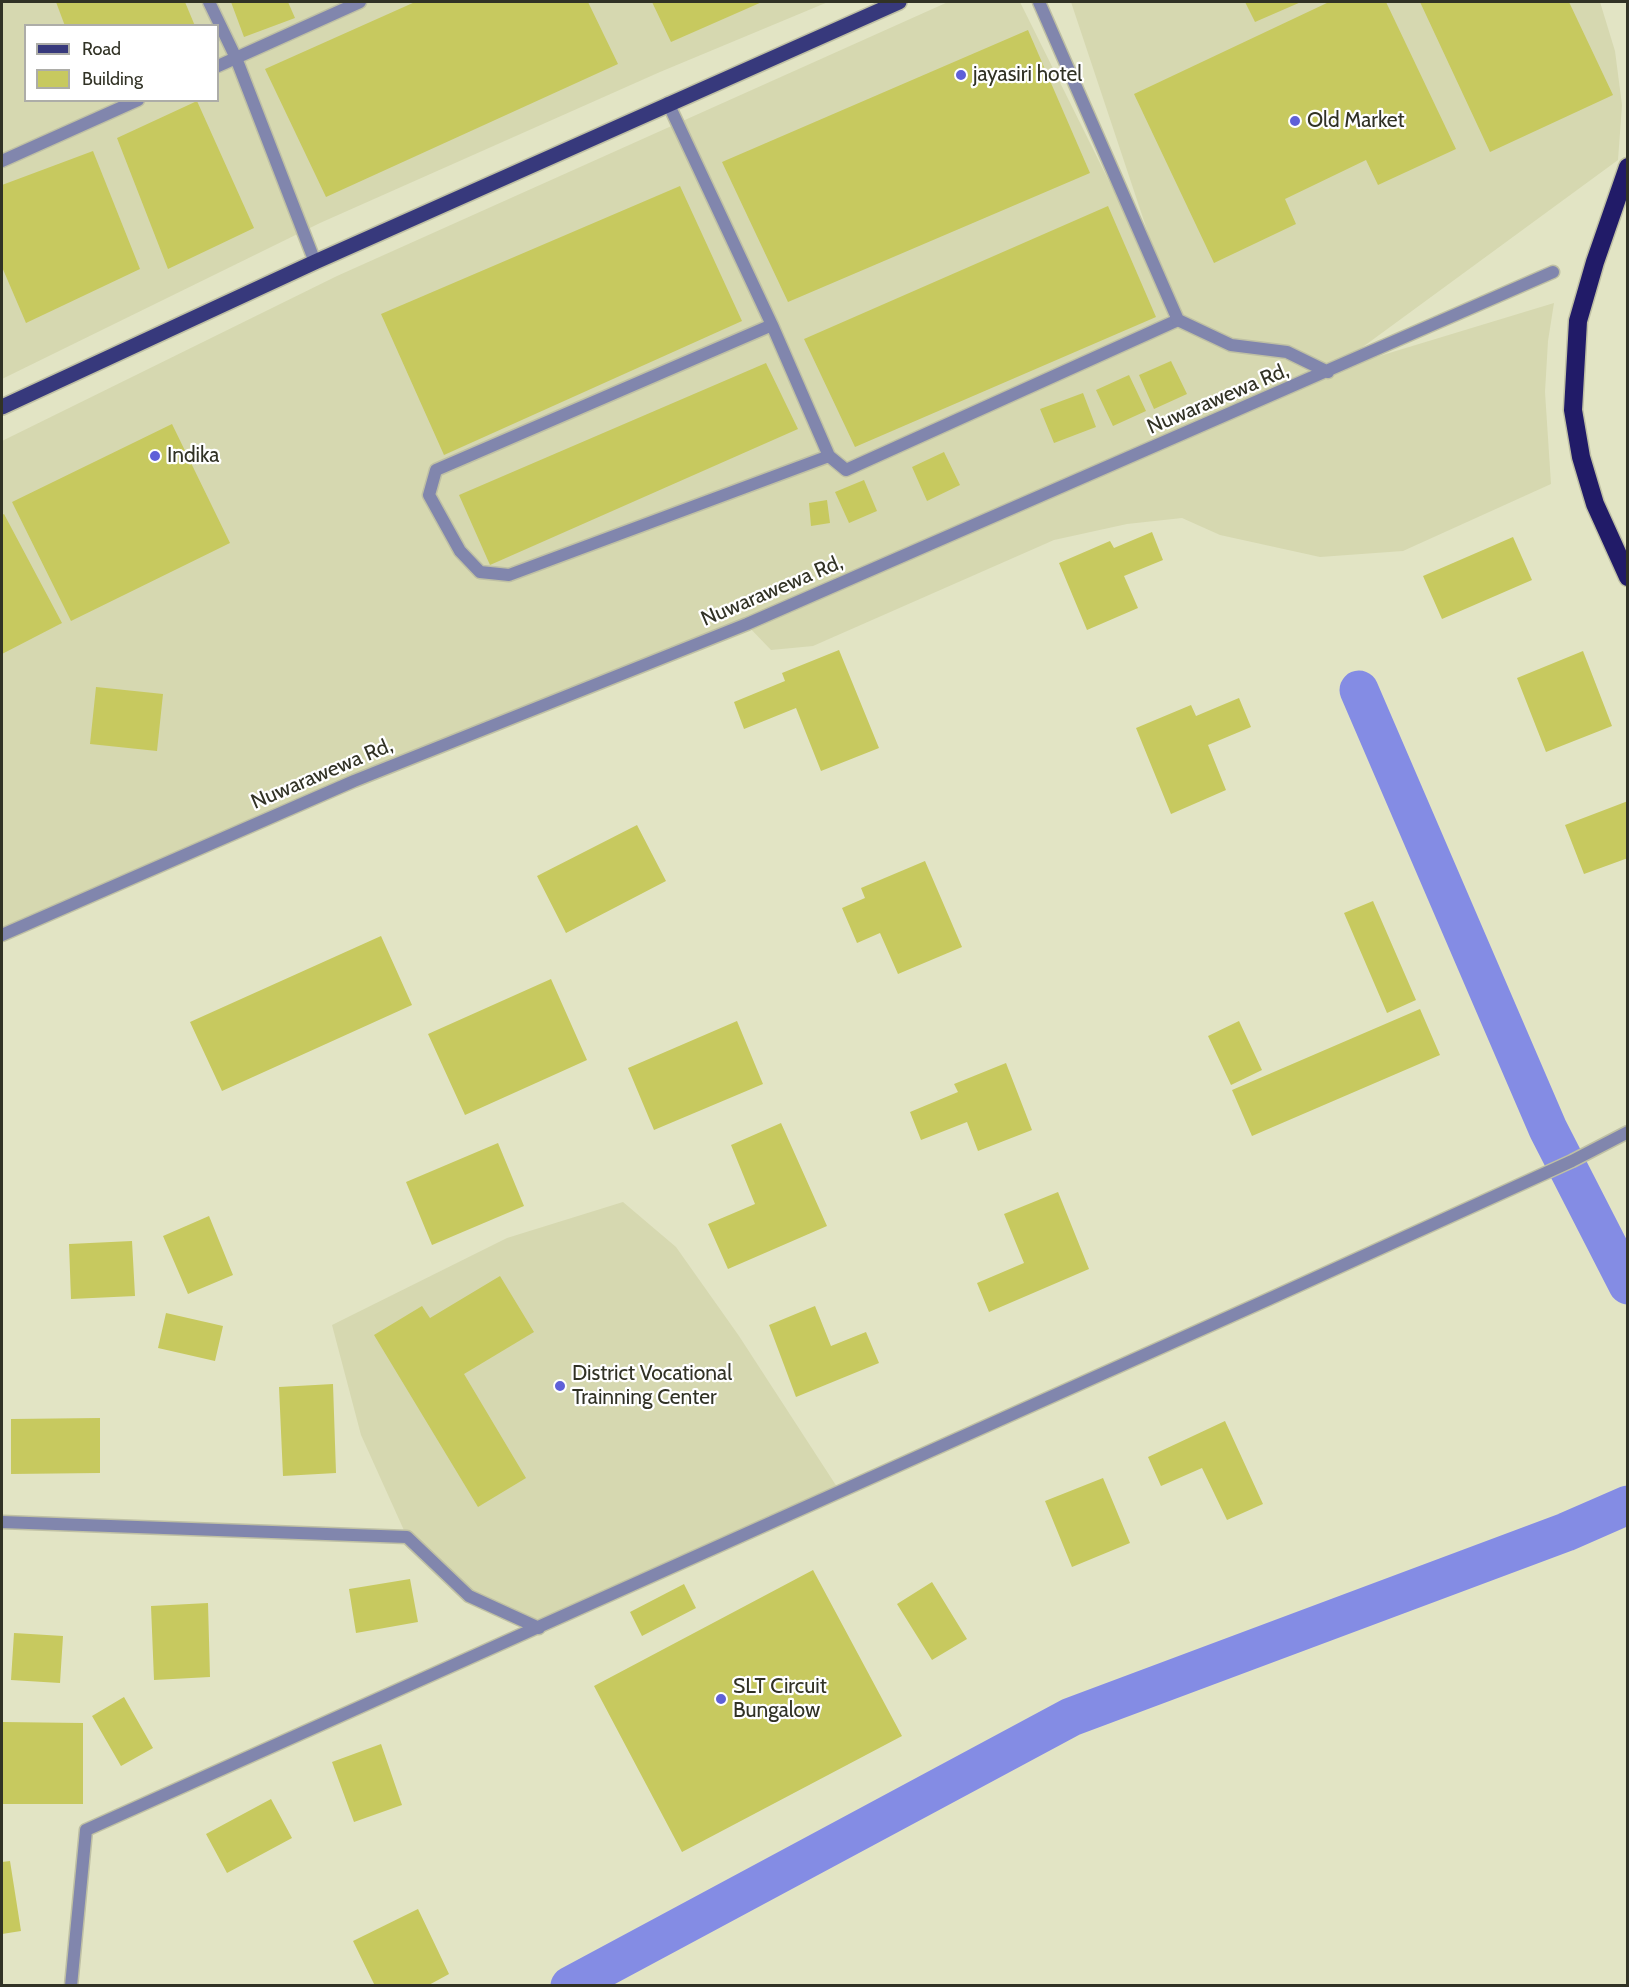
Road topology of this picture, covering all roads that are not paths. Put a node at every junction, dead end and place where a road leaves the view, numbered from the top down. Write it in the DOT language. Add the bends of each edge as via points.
graph roads {
  1 [pos="209,2"];
  2 [pos="360,2"];
  3 [pos="899,2"];
  4 [pos="1039,2"];
  5 [pos="236,58"];
  6 [pos="219,66"];
  7 [pos="134,102"];
  8 [pos="668,104"];
  9 [pos="2,161"];
  10 [pos="1628,167"];
  11 [pos="315,262"];
  12 [pos="1553,272"];
  13 [pos="1178,320"];
  14 [pos="772,325"];
  15 [pos="1329,372"];
  16 [pos="2,407"];
  17 [pos="829,456"];
  18 [pos="1628,577"];
  19 [pos="2,934"];
  20 [pos="1628,1132"];
  21 [pos="2,1522"];
  22 [pos="539,1628"];
  23 [pos="71,1986"];
  1 -- 5 [label="street"];
  2 -- 5 [label="street"];
  3 -- 8 [label="main road"];
  4 -- 13 [label="street"];
  5 -- 6 [label="street"];
  5 -- 11 [label="street"];
  7 -- 9 [label="street"];
  8 -- 11 [label="main road"];
  8 -- 14 [label="street"];
  10 -- 18 [label="highway" via="1594,262 1578,321 1573,410 1595,504"];
  11 -- 16 [label="main road"];
  12 -- 15 [label="street, Nuwarawewa Rd,"];
  13 -- 15 [label="street" via="1232,345 1287,352"];
  13 -- 17 [label="street" via="846,470"];
  14 -- 17 [label="street"];
  14 -- 17 [label="street" via="436,470 429,495 460,551 480,572 509,575"];
  15 -- 19 [label="street, Nuwarawewa Rd," via="747,624 354,781"];
  20 -- 22 [label="street"];
  21 -- 22 [label="street" via="407,1537 469,1596"];
  22 -- 23 [label="street" via="86,1830"];
}
